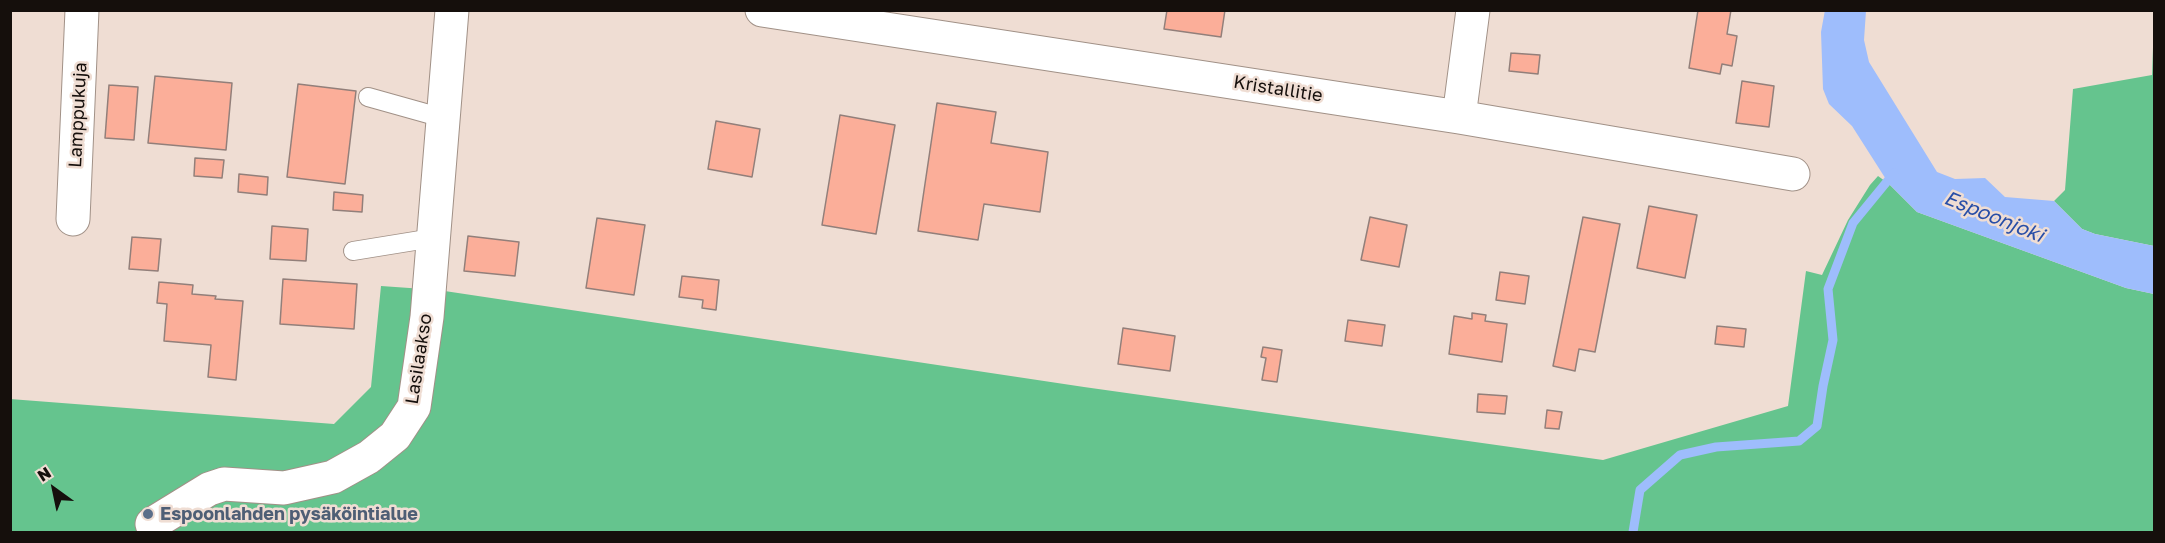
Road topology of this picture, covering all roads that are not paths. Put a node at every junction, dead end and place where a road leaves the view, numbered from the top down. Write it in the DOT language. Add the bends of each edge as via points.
graph roads {
  1 [pos="82,10"];
  2 [pos="452,10"];
  3 [pos="762,10"];
  4 [pos="1473,10"];
  5 [pos="368,97"];
  6 [pos="1459,117"];
  7 [pos="443,118"];
  8 [pos="1793,174"];
  9 [pos="73,219"];
  10 [pos="433,238"];
  11 [pos="353,251"];
  12 [pos="152,524"];
  1 -- 9 [label="street, Lamppukuja"];
  2 -- 7 [label="street, Lasilaakso"];
  3 -- 6 [label="street, Kristallitie"];
  4 -- 6 [label="street"];
  5 -- 7 [label="lane"];
  6 -- 8 [label="street, Kristallitie"];
  7 -- 10 [label="street, Lasilaakso"];
  10 -- 11 [label="lane"];
  10 -- 12 [label="street, Lasilaakso" via="414,407 395,436 369,457 333,477 284,488 224,484"];
}
